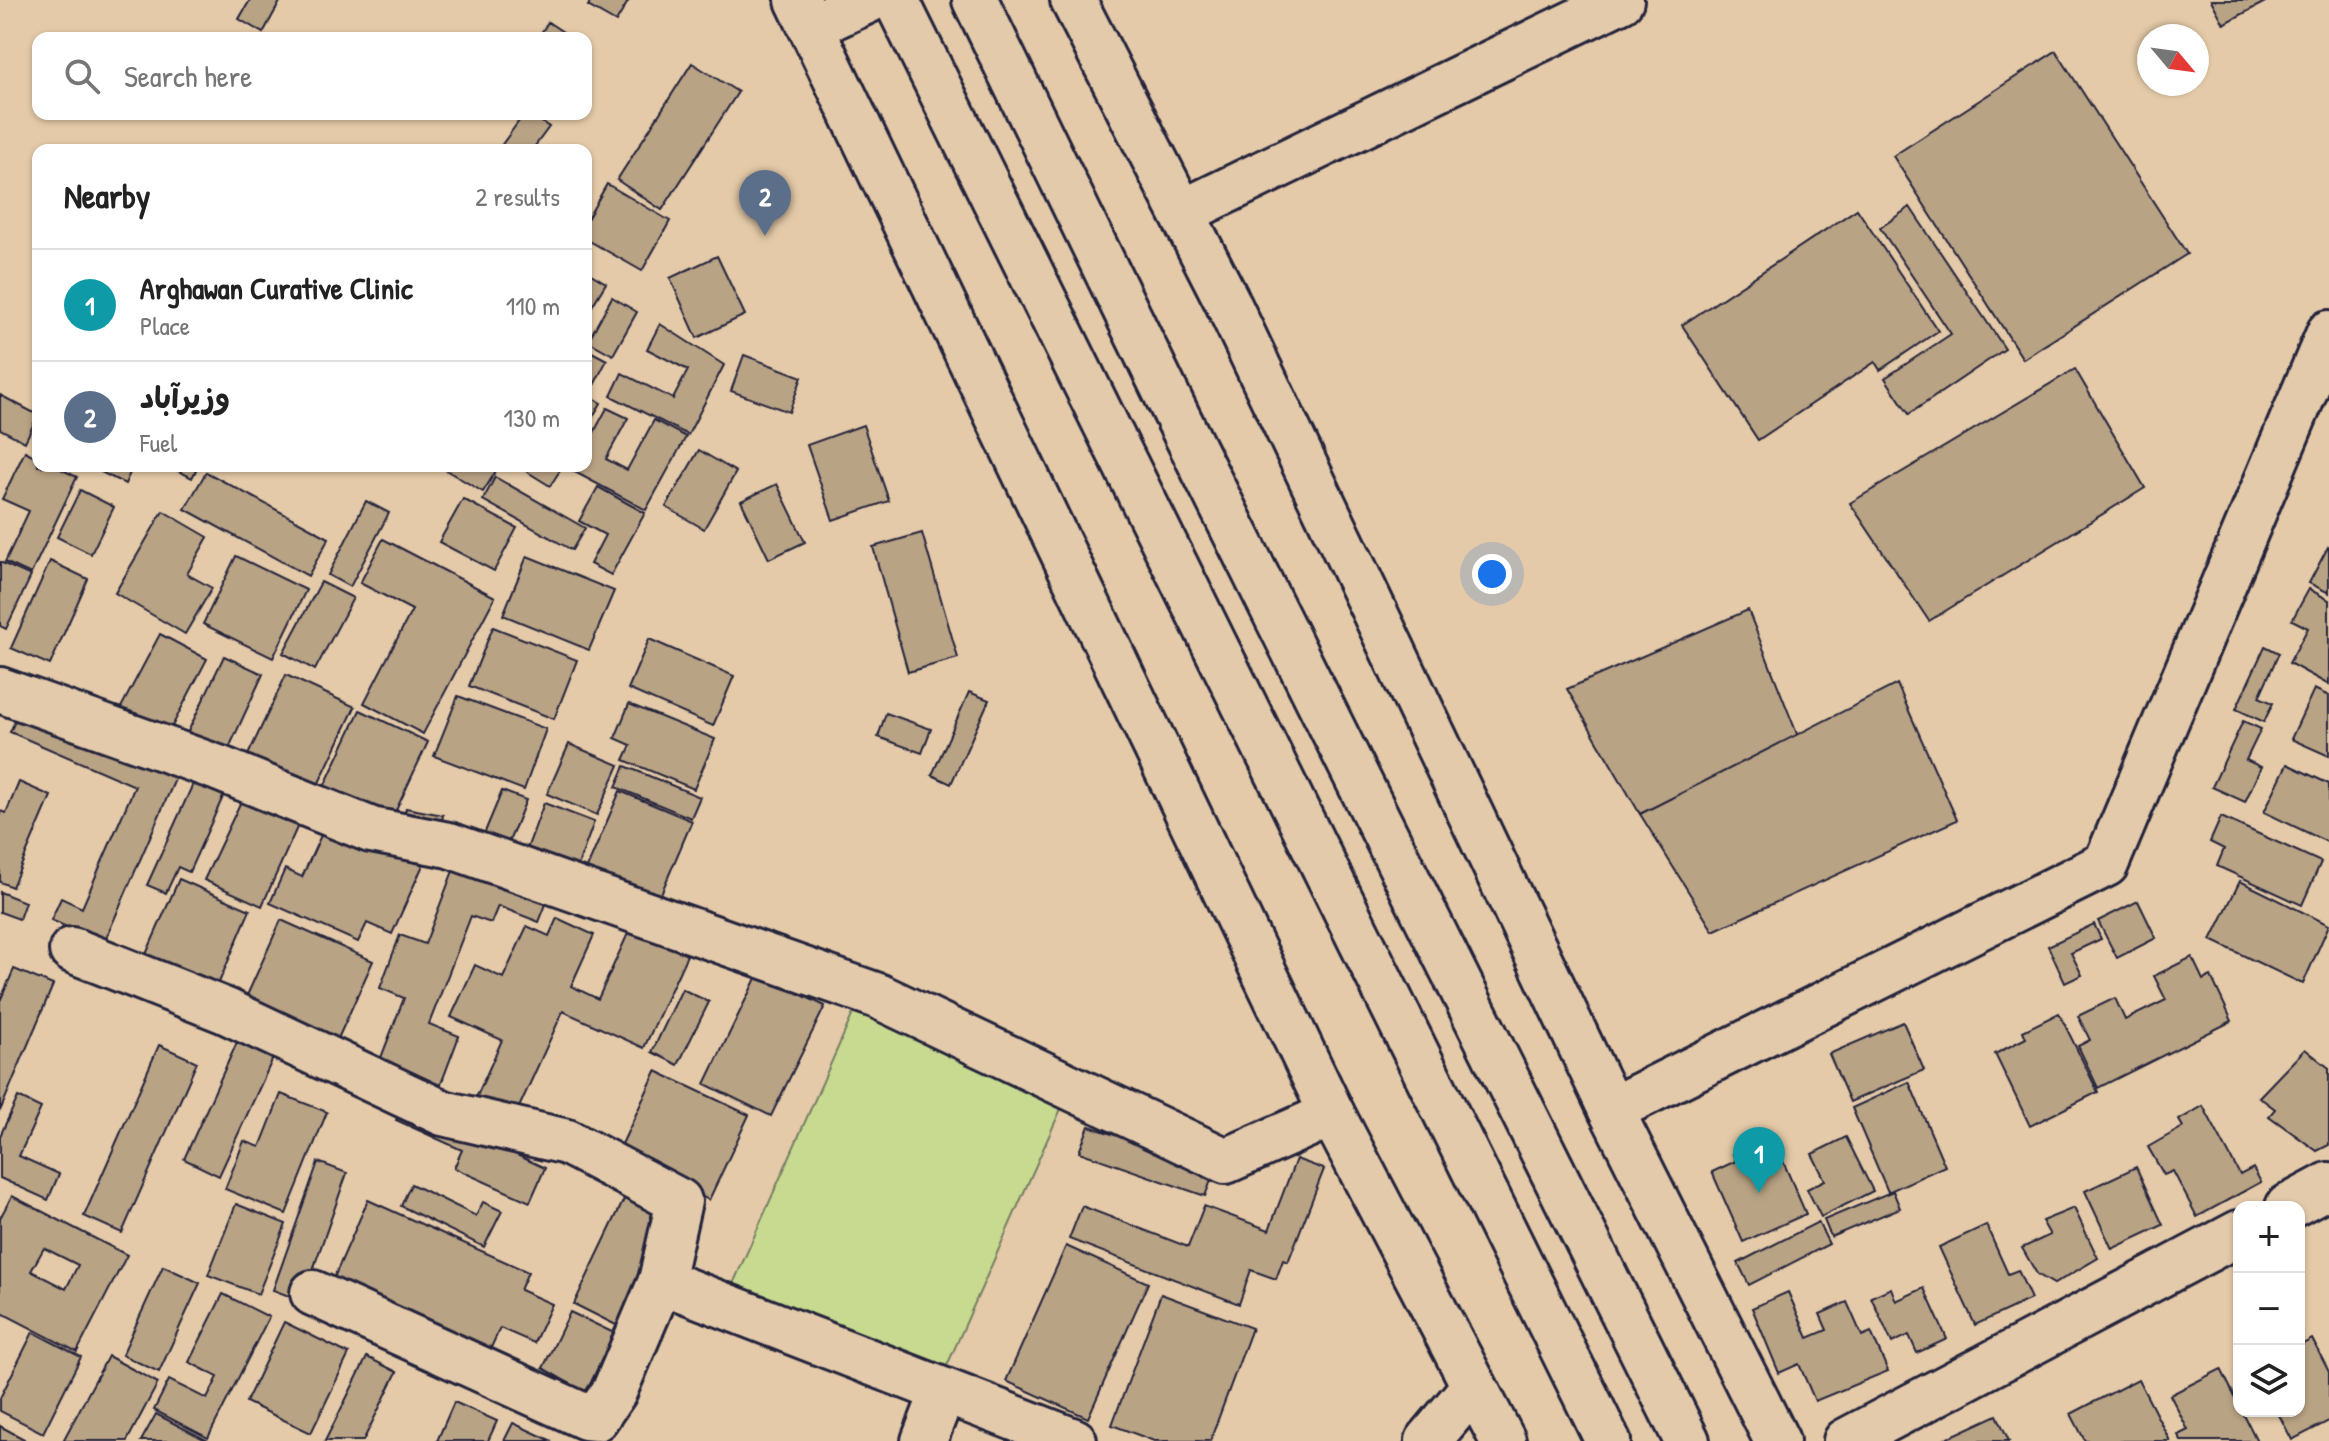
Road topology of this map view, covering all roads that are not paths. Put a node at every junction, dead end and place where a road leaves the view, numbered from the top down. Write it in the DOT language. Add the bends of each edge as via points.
graph roads {
  1 [pos="869,0"];
  2 [pos="896,0"];
  3 [pos="975,0"];
  4 [pos="1073,0"];
  5 [pos="1621,0"];
  6 [pos="805,13"];
  7 [pos="1183,212"];
  8 [pos="2329,333"];
  9 [pos="1179,420"];
  10 [pos="1113,440"];
  11 [pos="0,690"];
  12 [pos="72,950"];
  13 [pos="1611,1110"];
  14 [pos="1332,1114"];
  15 [pos="2329,1185"];
  16 [pos="2299,1201"];
  17 [pos="2233,1236"];
  18 [pos="661,1281"];
  19 [pos="313,1293"];
  20 [pos="1474,1386"];
  21 [pos="943,1392"];
  22 [pos="924,1441"];
  23 [pos="1074,1441"];
  24 [pos="1428,1441"];
  25 [pos="1503,1441"];
  26 [pos="1608,1441"];
  27 [pos="1687,1441"];
  28 [pos="1777,1441"];
  29 [pos="1846,1441"];
  1 -- 6 [label="street"];
  2 -- 10 [label="street"];
  3 -- 9 [label="street"];
  4 -- 7 [label="street"];
  5 -- 7 [label="street"];
  6 -- 14 [label="street"];
  7 -- 13 [label="street"];
  8 -- 13 [label="street" via="2106,864"];
  9 -- 10 [label="street"];
  9 -- 27 [label="street"];
  10 -- 26 [label="street"];
  11 -- 14 [label="street" via="371,830 449,845 878,996 1226,1161"];
  12 -- 18 [label="street" via="226,1011 443,1113 567,1142 679,1201"];
  13 -- 28 [label="street"];
  14 -- 20 [label="street"];
  15 -- 16 [label="street"];
  17 -- 29 [label="street"];
  18 -- 19 [label="street" via="614,1392 596,1418"];
  18 -- 21 [label="street"];
  20 -- 24 [label="street"];
  20 -- 25 [label="street"];
  21 -- 22 [label="street"];
  21 -- 23 [label="street"];
}
